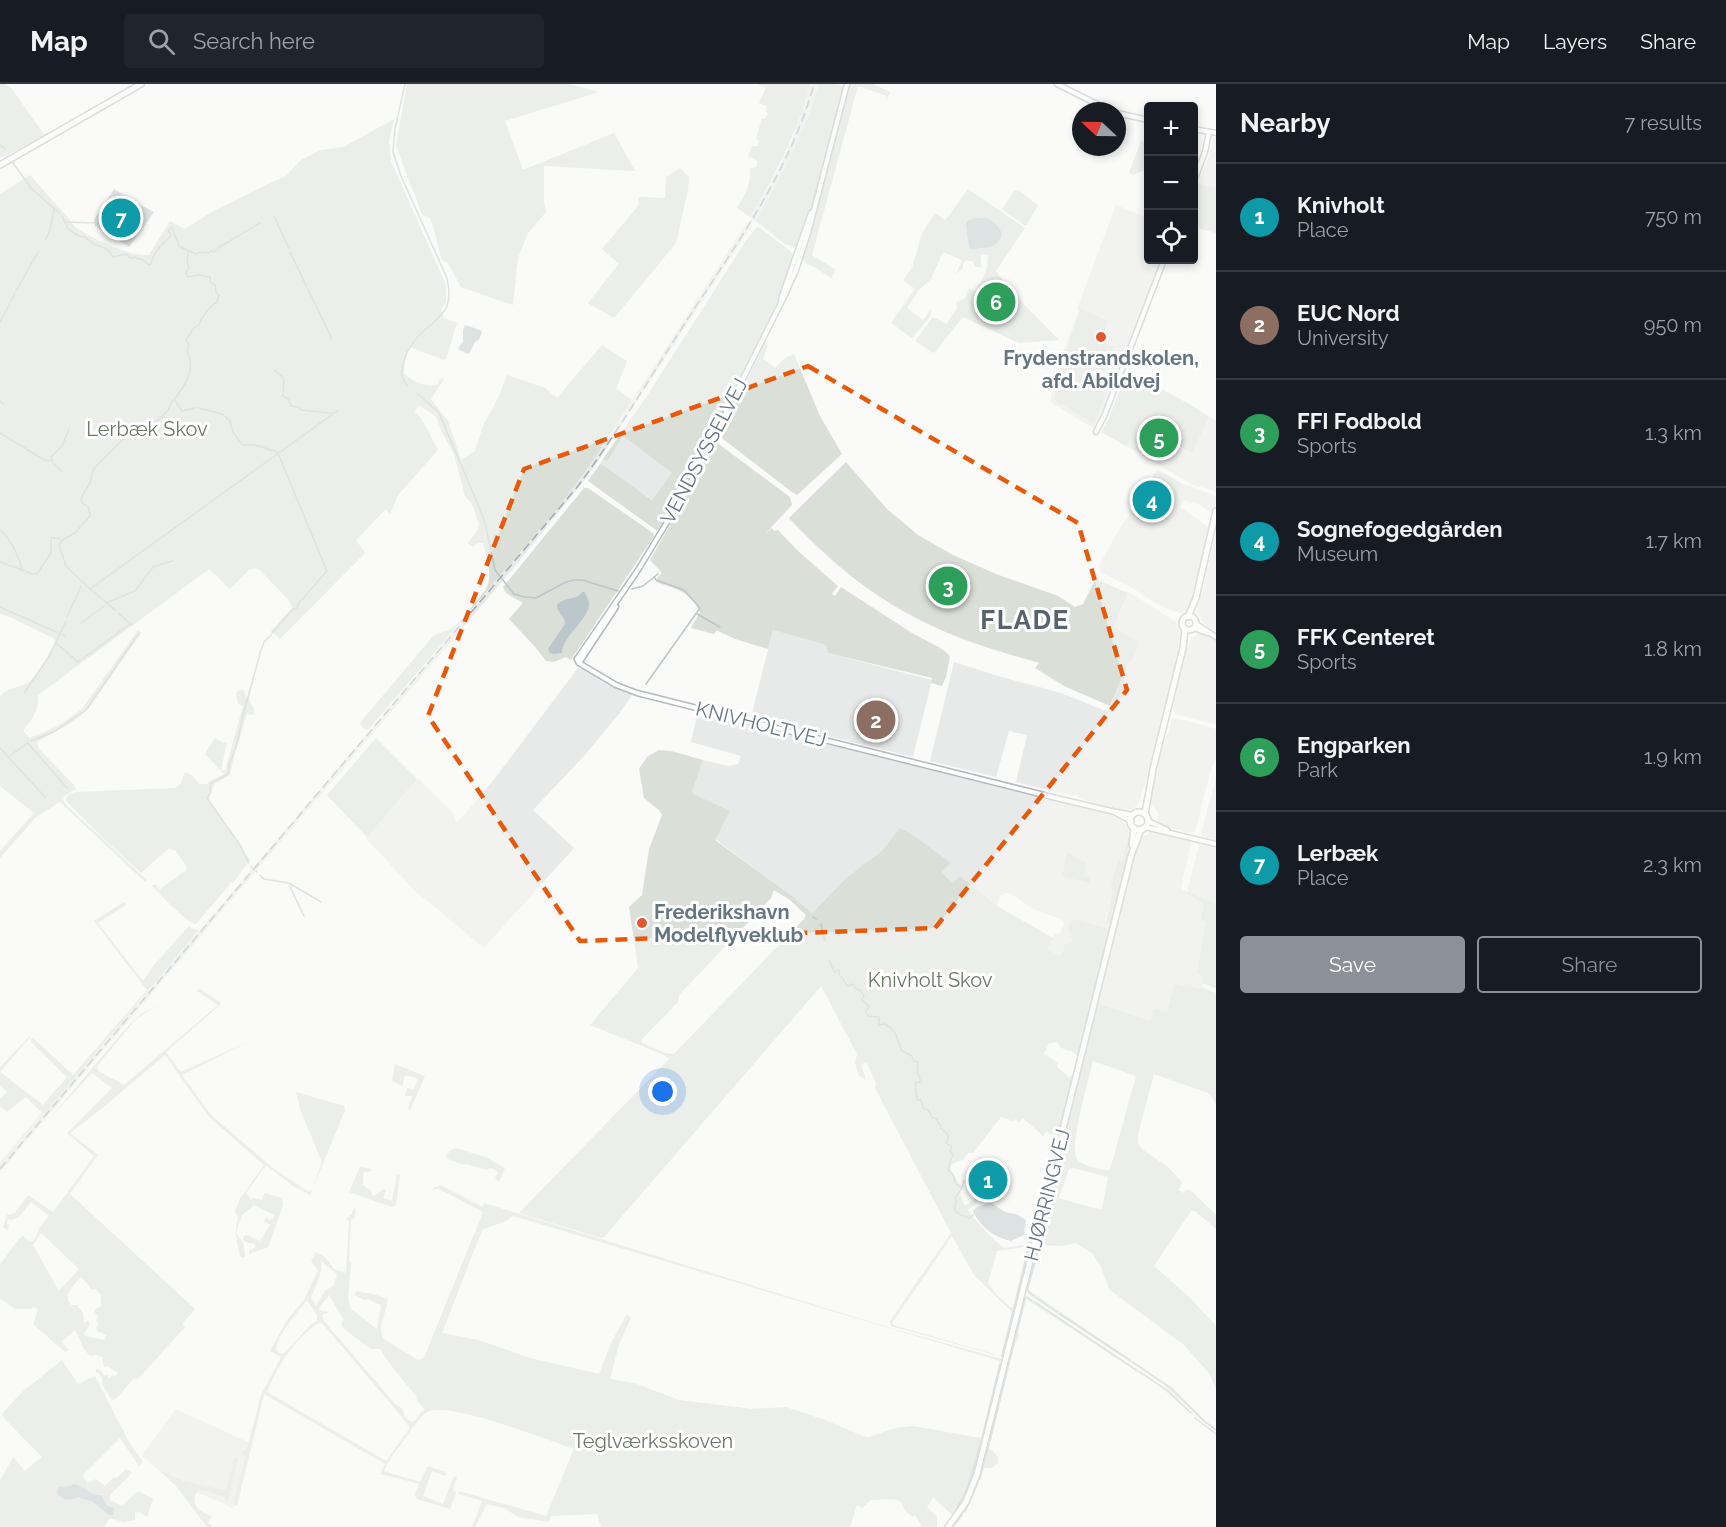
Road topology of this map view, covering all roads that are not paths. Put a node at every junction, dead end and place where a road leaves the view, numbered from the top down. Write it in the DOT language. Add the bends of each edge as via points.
graph roads {
  1 [pos="141,84"];
  2 [pos="847,84"];
  3 [pos="1057,84"];
  4 [pos="1093,102"];
  5 [pos="1126,115"];
  6 [pos="1144,119"];
  7 [pos="1198,130"];
  8 [pos="1209,132"];
  9 [pos="1216,133"];
  10 [pos="0,165"];
  11 [pos="1198,169"];
  12 [pos="1162,264"];
  13 [pos="1096,432"];
  14 [pos="1216,511"];
  15 [pos="1216,525"];
  16 [pos="1210,540"];
  17 [pos="1190,617"];
  18 [pos="1191,628"];
  19 [pos="1216,637"];
  20 [pos="579,661"];
  21 [pos="1149,786"];
  22 [pos="1111,811"];
  23 [pos="1136,813"];
  24 [pos="1145,814"];
  25 [pos="1131,821"];
  26 [pos="1148,821"];
  27 [pos="1140,828"];
  28 [pos="1170,833"];
  29 [pos="1216,844"];
  30 [pos="948,1527"];
  1 -- 10 [label="main road"];
  2 -- 20 [label="street, VENDSYSSELVEJ" via="808,233 784,297 689,486"];
  3 -- 4 [label="street"];
  5 -- 6 [label="street"];
  7 -- 8 [label="street"];
  8 -- 9 [label="street"];
  8 -- 11 [label="street"];
  12 -- 13 [label="street"];
  14 -- 16 [label="main road"];
  15 -- 16 [label="main road"];
  16 -- 17 [label="main road"];
  17 -- 18 [label="main road"];
  17 -- 18 [label="main road" via="1182,623"];
  18 -- 19 [label="street"];
  18 -- 21 [label="main road"];
  20 -- 22 [label="street, KNIVHOLTVEJ" via="616,685 650,696"];
  21 -- 23 [label="main road"];
  21 -- 24 [label="main road"];
  22 -- 23 [label="street, KNIVHOLTVEJ"];
  22 -- 25 [label="street, KNIVHOLTVEJ"];
  23 -- 24 [label="main road"];
  23 -- 25 [label="main road"];
  24 -- 26 [label="main road"];
  25 -- 27 [label="main road"];
  26 -- 27 [label="main road, HJØRRINGVEJ"];
  26 -- 28 [label="street"];
  27 -- 28 [label="street"];
  27 -- 30 [label="main road, HJØRRINGVEJ" via="977,1474 966,1502"];
  28 -- 29 [label="street"];
}
